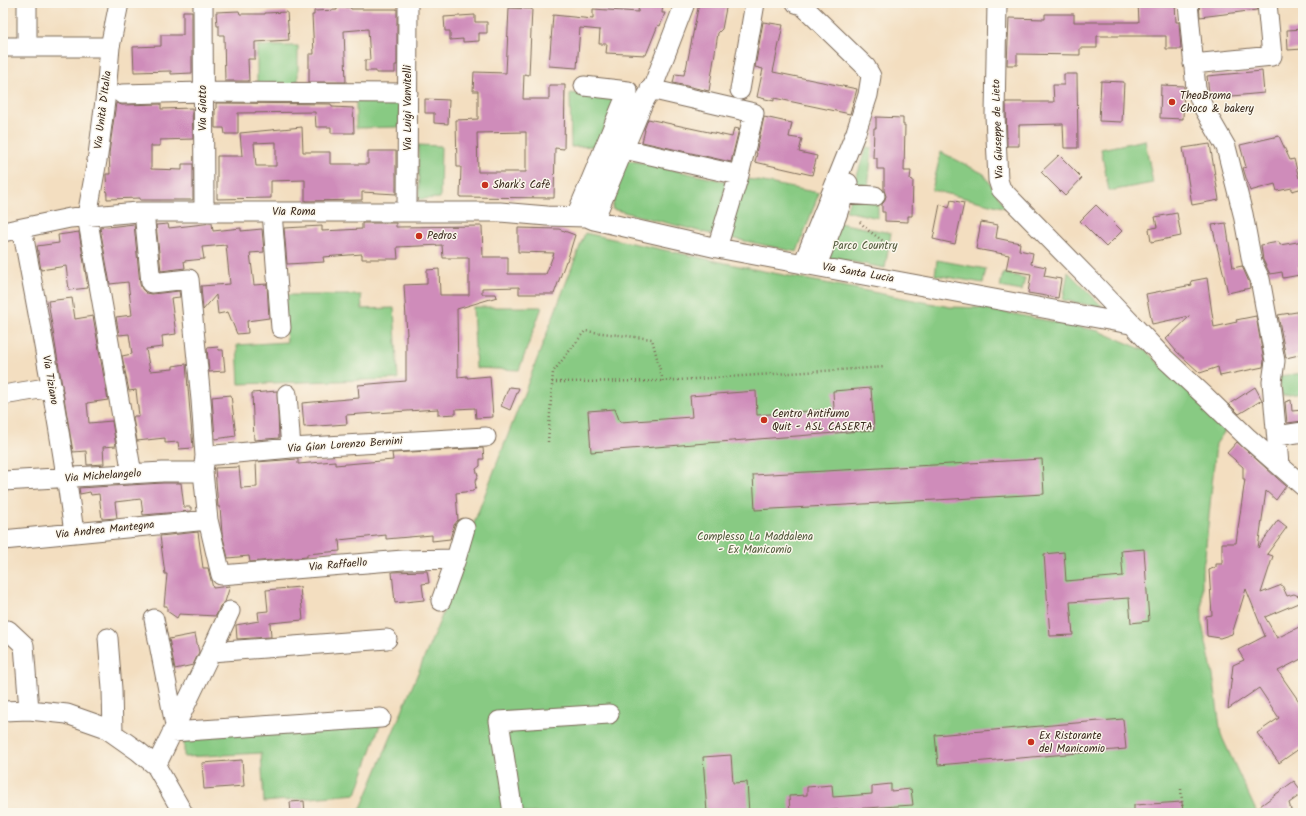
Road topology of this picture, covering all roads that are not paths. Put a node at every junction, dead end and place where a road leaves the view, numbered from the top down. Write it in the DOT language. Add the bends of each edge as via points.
graph roads {
  1 [pos="27,3"];
  2 [pos="119,3"];
  3 [pos="203,3"];
  4 [pos="408,3"];
  5 [pos="685,3"];
  6 [pos="755,3"];
  7 [pos="796,3"];
  8 [pos="997,3"];
  9 [pos="1188,3"];
  10 [pos="1267,3"];
  11 [pos="27,46"];
  12 [pos="3,47"];
  13 [pos="110,47"];
  14 [pos="1193,64"];
  15 [pos="584,86"];
  16 [pos="650,89"];
  17 [pos="740,90"];
  18 [pos="203,92"];
  19 [pos="408,93"];
  20 [pos="122,94"];
  21 [pos="624,149"];
  22 [pos="860,149"];
  23 [pos="739,175"];
  24 [pos="844,194"];
  25 [pos="875,196"];
  26 [pos="144,212"];
  27 [pos="204,212"];
  28 [pos="272,212"];
  29 [pos="407,212"];
  30 [pos="87,216"];
  31 [pos="586,218"];
  32 [pos="22,228"];
  33 [pos="3,232"];
  34 [pos="717,248"];
  35 [pos="811,262"];
  36 [pos="1130,324"];
  37 [pos="281,328"];
  38 [pos="52,387"];
  39 [pos="287,394"];
  40 [pos="3,395"];
  41 [pos="1303,432"];
  42 [pos="486,436"];
  43 [pos="1277,436"];
  44 [pos="291,448"];
  45 [pos="204,464"];
  46 [pos="1279,465"];
  47 [pos="132,474"];
  48 [pos="67,478"];
  49 [pos="3,481"];
  50 [pos="1303,486"];
  51 [pos="208,520"];
  52 [pos="465,528"];
  53 [pos="74,533"];
  54 [pos="3,540"];
  55 [pos="456,559"];
  56 [pos="441,601"];
  57 [pos="230,611"];
  58 [pos="154,619"];
  59 [pos="8,630"];
  60 [pos="108,638"];
  61 [pos="387,639"];
  62 [pos="211,652"];
  63 [pos="30,710"];
  64 [pos="3,711"];
  65 [pos="609,714"];
  66 [pos="381,718"];
  67 [pos="174,728"];
  68 [pos="113,733"];
  69 [pos="156,766"];
  70 [pos="183,813"];
  71 [pos="513,813"];
  1 -- 11 [label="street"];
  2 -- 13 [label="street, Via Unità D'Italia"];
  3 -- 18 [label="street, Via Giotto"];
  4 -- 19 [label="street, Via Luigi Vanvitelli"];
  5 -- 16 [label="street"];
  6 -- 17 [label="street"];
  7 -- 35 [label="street" via="802,5 866,67 871,76 868,95"];
  8 -- 36 [label="street, Via Giuseppe de Lieto" via="996,115 1000,189"];
  9 -- 14 [label="street"];
  10 -- 14 [label="street" via="1272,56"];
  11 -- 12 [label="street"];
  11 -- 13 [label="street"];
  13 -- 30 [label="street, Via Unità D'Italia" via="100,140"];
  14 -- 43 [label="street" via="1196,89 1202,107 1226,147 1252,262 1260,279 1275,361 1272,382"];
  15 -- 31 [label="street" via="628,91"];
  16 -- 21 [label="street"];
  16 -- 23 [label="street" via="754,113"];
  18 -- 19 [label="street"];
  18 -- 20 [label="street"];
  18 -- 27 [label="street, Via Giotto"];
  19 -- 29 [label="street, Via Luigi Vanvitelli"];
  21 -- 23 [label="street"];
  21 -- 31 [label="street"];
  22 -- 24 [label="street"];
  23 -- 34 [label="street"];
  24 -- 25 [label="street"];
  24 -- 35 [label="street" via="837,215"];
  26 -- 27 [label="street, Via Roma"];
  26 -- 30 [label="street, Via Roma"];
  26 -- 45 [label="street" via="151,283 189,279 201,400"];
  27 -- 28 [label="street, Via Roma"];
  28 -- 29 [label="street, Via Roma"];
  28 -- 37 [label="street"];
  29 -- 31 [label="street, Via Roma" via="500,212"];
  30 -- 32 [label="street, Via Roma"];
  30 -- 47 [label="street, Via Unità D'Italia"];
  31 -- 34 [label="street, Via Santa Lucia"];
  32 -- 33 [label="street, Via Roma"];
  32 -- 38 [label="street, Via Tiziano"];
  34 -- 35 [label="street, Via Santa Lucia"];
  35 -- 36 [label="street, Via Santa Lucia"];
  36 -- 46 [label="street, Via Giuseppe de Lieto"];
  38 -- 40 [label="street"];
  38 -- 48 [label="street, Via Tiziano"];
  39 -- 44 [label="street"];
  41 -- 43 [label="street"];
  42 -- 44 [label="street, Via Gian Lorenzo Bernini"];
  43 -- 46 [label="street"];
  44 -- 45 [label="street, Via Gian Lorenzo Bernini"];
  45 -- 47 [label="street, Via Michelangelo" via="163,472"];
  45 -- 51 [label="street"];
  46 -- 50 [label="street, Via Giuseppe de Lieto"];
  47 -- 48 [label="street, Via Michelangelo"];
  48 -- 49 [label="street, Via Michelangelo"];
  48 -- 53 [label="street, Via Tiziano"];
  51 -- 53 [label="street, Via Andrea Mantegna"];
  51 -- 55 [label="street, Via Raffaello" via="221,575 403,560"];
  52 -- 55 [label="street"];
  53 -- 54 [label="street, Via Andrea Mantegna"];
  55 -- 56 [label="street"];
  57 -- 62 [label="street"];
  58 -- 67 [label="street"];
  59 -- 63 [label="street" via="24,645"];
  60 -- 68 [label="street"];
  61 -- 62 [label="street"];
  62 -- 67 [label="street"];
  63 -- 64 [label="street"];
  63 -- 68 [label="street" via="66,714 104,727"];
  65 -- 71 [label="street" via="499,721"];
  66 -- 67 [label="street"];
  67 -- 69 [label="street"];
  68 -- 69 [label="street"];
  69 -- 70 [label="street"];
}
